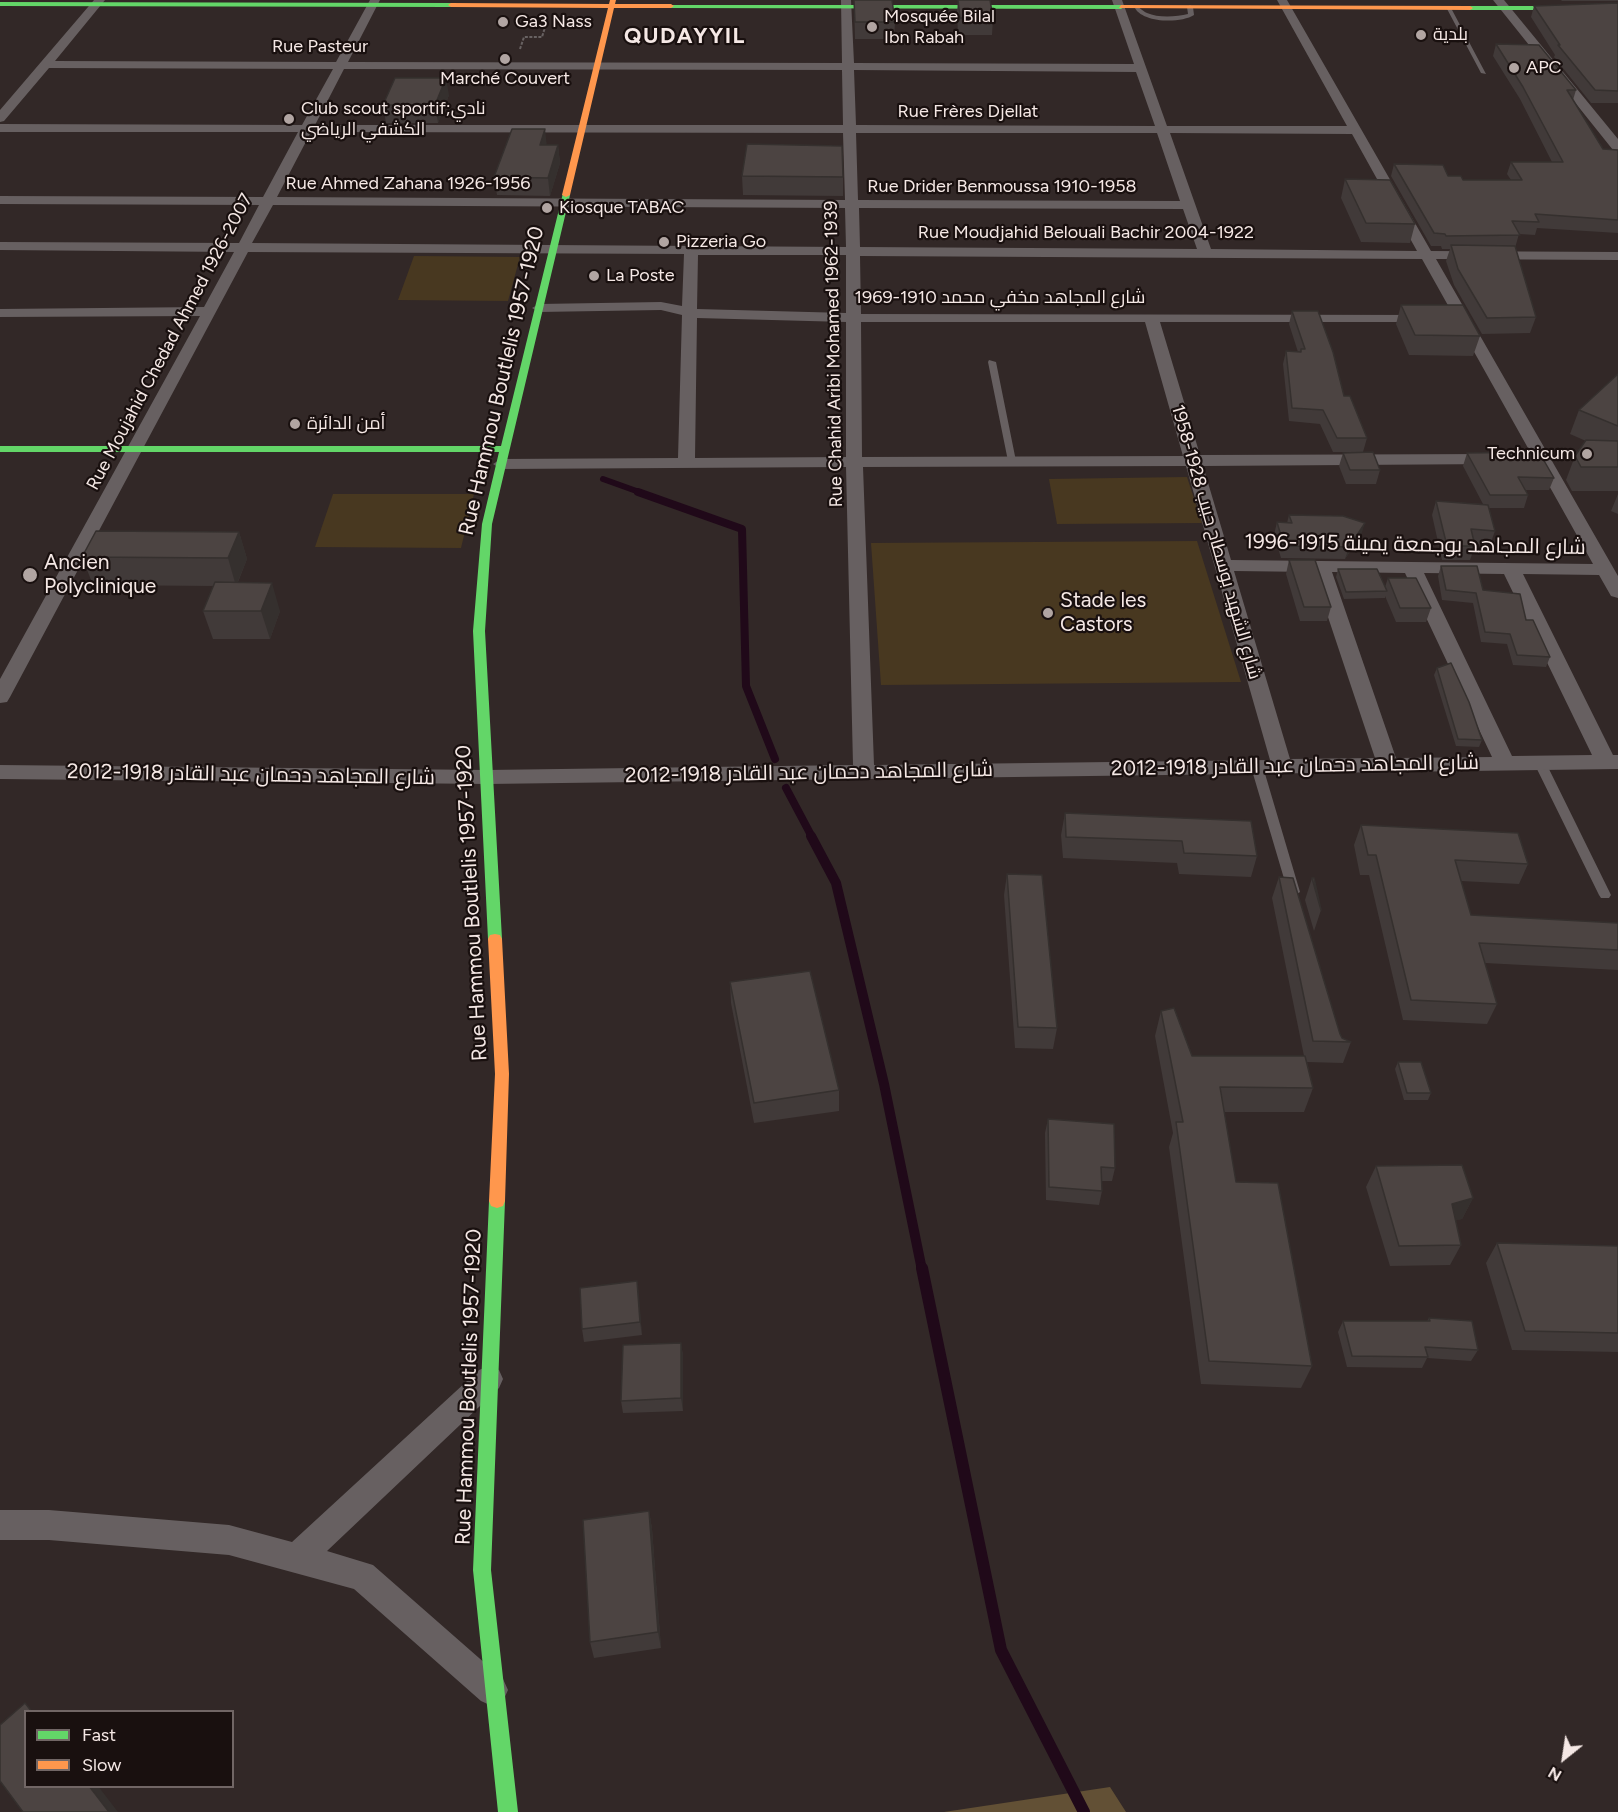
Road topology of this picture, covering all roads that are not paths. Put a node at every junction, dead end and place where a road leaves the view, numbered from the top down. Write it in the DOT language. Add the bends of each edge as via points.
graph roads {
  1 [pos="98,2"];
  2 [pos="374,2"];
  3 [pos="519,3"];
  4 [pos="612,3"];
  5 [pos="700,3"];
  6 [pos="846,3"];
  7 [pos="0,4"];
  8 [pos="1118,4"];
  9 [pos="1284,4"];
  10 [pos="1501,4"];
  11 [pos="1617,8"];
  12 [pos="1448,9"];
  13 [pos="45,64"];
  14 [pos="339,65"];
  15 [pos="848,66"];
  16 [pos="596,67"];
  17 [pos="1139,68"];
  18 [pos="1484,73"];
  19 [pos="0,118"];
  20 [pos="0,128"];
  21 [pos="307,128"];
  22 [pos="582,130"];
  23 [pos="850,130"];
  24 [pos="1162,130"];
  25 [pos="1355,130"];
  26 [pos="1618,147"];
  27 [pos="0,200"];
  28 [pos="268,201"];
  29 [pos="564,202"];
  30 [pos="852,204"];
  31 [pos="1188,205"];
  32 [pos="0,246"];
  33 [pos="244,247"];
  34 [pos="554,248"];
  35 [pos="692,249"];
  36 [pos="853,250"];
  37 [pos="1205,253"];
  38 [pos="1425,255"];
  39 [pos="1618,256"];
  40 [pos="539,308"];
  41 [pos="209,311"];
  42 [pos="690,312"];
  43 [pos="0,313"];
  44 [pos="854,318"];
  45 [pos="1151,318"];
  46 [pos="1449,318"];
  47 [pos="992,362"];
  48 [pos="0,449"];
  49 [pos="136,449"];
  50 [pos="503,457"];
  51 [pos="1541,458"];
  52 [pos="1193,460"];
  53 [pos="1012,461"];
  54 [pos="854,462"];
  55 [pos="686,464"];
  56 [pos="1223,565"];
  57 [pos="1321,567"];
  58 [pos="1412,568"];
  59 [pos="1511,569"];
  60 [pos="1605,570"];
  61 [pos="1618,592"];
  62 [pos="0,696"];
  63 [pos="1612,762"];
  64 [pos="1505,763"];
  65 [pos="1540,763"];
  66 [pos="1388,765"];
  67 [pos="1282,766"];
  68 [pos="1257,767"];
  69 [pos="0,772"];
  70 [pos="864,772"];
  71 [pos="487,777"];
  72 [pos="1605,895"];
  73 [pos="1297,905"];
  74 [pos="490,1378"];
  75 [pos="0,1525"];
  76 [pos="297,1558"];
  77 [pos="496,1693"];
  78 [pos="508,1812"];
  1 -- 2 [label="main road"];
  1 -- 7 [label="main road"];
  1 -- 13 [label="street"];
  2 -- 3 [label="main road"];
  2 -- 14 [label="street, Rue Moujahid Chedad Ahmed 1926-2007"];
  3 -- 4 [label="main road"];
  4 -- 5 [label="main road"];
  4 -- 16 [label="main road, Rue Hammou Boutlelis 1957-1920"];
  5 -- 6 [label="main road"];
  6 -- 8 [label="main road"];
  6 -- 15 [label="street, Rue Chahid Aribi Mohamed 1962-1939"];
  8 -- 9 [label="main road"];
  8 -- 17 [label="street"];
  9 -- 12 [label="main road"];
  9 -- 25 [label="street"];
  10 -- 11 [label="main road"];
  10 -- 12 [label="main road"];
  10 -- 26 [label="street"];
  12 -- 18 [label="lane"];
  13 -- 14 [label="street, Rue Pasteur"];
  13 -- 19 [label="street"];
  14 -- 16 [label="street, Rue Pasteur"];
  14 -- 21 [label="street, Rue Moujahid Chedad Ahmed 1926-2007"];
  15 -- 16 [label="street, Rue Pasteur"];
  15 -- 17 [label="street, Rue Pasteur"];
  15 -- 23 [label="street, Rue Chahid Aribi Mohamed 1962-1939"];
  16 -- 22 [label="main road, Rue Hammou Boutlelis 1957-1920"];
  17 -- 24 [label="street"];
  20 -- 21 [label="street, Rue Frères Djellat"];
  21 -- 22 [label="street, Rue Frères Djellat"];
  21 -- 28 [label="street, Rue Moujahid Chedad Ahmed 1926-2007"];
  22 -- 23 [label="street, Rue Frères Djellat"];
  22 -- 29 [label="main road, Rue Hammou Boutlelis 1957-1920"];
  23 -- 24 [label="street, Rue Frères Djellat"];
  23 -- 30 [label="street, Rue Chahid Aribi Mohamed 1962-1939"];
  24 -- 25 [label="street, Rue Frères Djellat"];
  24 -- 31 [label="street"];
  25 -- 38 [label="street"];
  27 -- 28 [label="street, Rue Ahmed Zahana 1926-1956"];
  28 -- 29 [label="street, Rue Ahmed Zahana 1926-1956"];
  28 -- 33 [label="street, Rue Moujahid Chedad Ahmed 1926-2007"];
  29 -- 30 [label="street, Rue Drider Benmoussa 1910-1958"];
  29 -- 34 [label="main road, Rue Hammou Boutlelis 1957-1920"];
  30 -- 31 [label="street, Rue Drider Benmoussa 1910-1958"];
  30 -- 36 [label="street, Rue Chahid Aribi Mohamed 1962-1939"];
  31 -- 37 [label="street"];
  32 -- 33 [label="street, Rue Moudjahid Belouali Bachir 2004-1922"];
  33 -- 34 [label="street, Rue Moudjahid Belouali Bachir 2004-1922"];
  33 -- 41 [label="street, Rue Moujahid Chedad Ahmed 1926-2007"];
  34 -- 35 [label="street, Rue Moudjahid Belouali Bachir 2004-1922"];
  34 -- 40 [label="main road, Rue Hammou Boutlelis 1957-1920"];
  35 -- 36 [label="street, Rue Moudjahid Belouali Bachir 2004-1922"];
  35 -- 42 [label="street"];
  36 -- 37 [label="street, Rue Moudjahid Belouali Bachir 2004-1922"];
  36 -- 44 [label="street, Rue Chahid Aribi Mohamed 1962-1939"];
  37 -- 38 [label="street, Rue Moudjahid Belouali Bachir 2004-1922"];
  38 -- 39 [label="street, Rue Moudjahid Belouali Bachir 2004-1922"];
  38 -- 46 [label="street"];
  40 -- 42 [label="street, شارع المجاهد مخفي محمد 1910-1969" via="661,306"];
  40 -- 50 [label="main road, Rue Hammou Boutlelis 1957-1920"];
  41 -- 43 [label="street"];
  41 -- 49 [label="street, Rue Moujahid Chedad Ahmed 1926-2007"];
  42 -- 44 [label="street, شارع المجاهد مخفي محمد 1910-1969"];
  42 -- 55 [label="street"];
  44 -- 45 [label="street, شارع المجاهد مخفي محمد 1910-1969"];
  44 -- 54 [label="street, Rue Chahid Aribi Mohamed 1962-1939"];
  45 -- 46 [label="street, شارع المجاهد مخفي محمد 1910-1969"];
  45 -- 52 [label="street, شارع الشهيد بوسطاح حبيب 1928-1958"];
  46 -- 51 [label="street"];
  47 -- 53 [label="lane"];
  48 -- 49 [label="main road"];
  49 -- 50 [label="main road"];
  49 -- 62 [label="street, Rue Moujahid Chedad Ahmed 1926-2007"];
  50 -- 55 [label="street"];
  50 -- 71 [label="main road, Rue Hammou Boutlelis 1957-1920" via="487,524 479,631"];
  51 -- 52 [label="street"];
  51 -- 60 [label="street"];
  52 -- 53 [label="street"];
  52 -- 56 [label="street, شارع الشهيد بوسطاح حبيب 1928-1958"];
  53 -- 54 [label="street"];
  54 -- 55 [label="street"];
  54 -- 70 [label="street, Rue Chahid Aribi Mohamed 1962-1939"];
  56 -- 57 [label="street, شارع المجاهد بوجمعة يمينة 1915-1996"];
  56 -- 67 [label="street, شارع الشهيد بوسطاح حبيب 1928-1958"];
  57 -- 58 [label="street, شارع المجاهد بوجمعة يمينة 1915-1996"];
  57 -- 66 [label="street"];
  58 -- 59 [label="street, شارع المجاهد بوجمعة يمينة 1915-1996"];
  58 -- 64 [label="street"];
  59 -- 60 [label="street, شارع المجاهد بوجمعة يمينة 1915-1996"];
  59 -- 63 [label="street"];
  60 -- 61 [label="street"];
  63 -- 65 [label="street, شارع المجاهد دحمان عبد القادر 1918-2012"];
  64 -- 65 [label="street, شارع المجاهد دحمان عبد القادر 1918-2012"];
  64 -- 66 [label="street, شارع المجاهد دحمان عبد القادر 1918-2012"];
  65 -- 72 [label="lane"];
  66 -- 67 [label="street, شارع المجاهد دحمان عبد القادر 1918-2012"];
  67 -- 68 [label="street, شارع المجاهد دحمان عبد القادر 1918-2012"];
  68 -- 70 [label="street, شارع المجاهد دحمان عبد القادر 1918-2012"];
  68 -- 73 [label="lane"];
  69 -- 71 [label="street, شارع المجاهد دحمان عبد القادر 1918-2012"];
  70 -- 71 [label="street, شارع المجاهد دحمان عبد القادر 1918-2012"];
  71 -- 74 [label="main road, Rue Hammou Boutlelis 1957-1920" via="502,1074"];
  74 -- 76 [label="street"];
  74 -- 77 [label="main road, Rue Hammou Boutlelis 1957-1920" via="482,1570"];
  75 -- 76 [label="street" via="49,1525 229,1540"];
  76 -- 77 [label="street" via="362,1576"];
  77 -- 78 [label="main road, Rue Hammou Boutlelis 1957-1920"];
}
